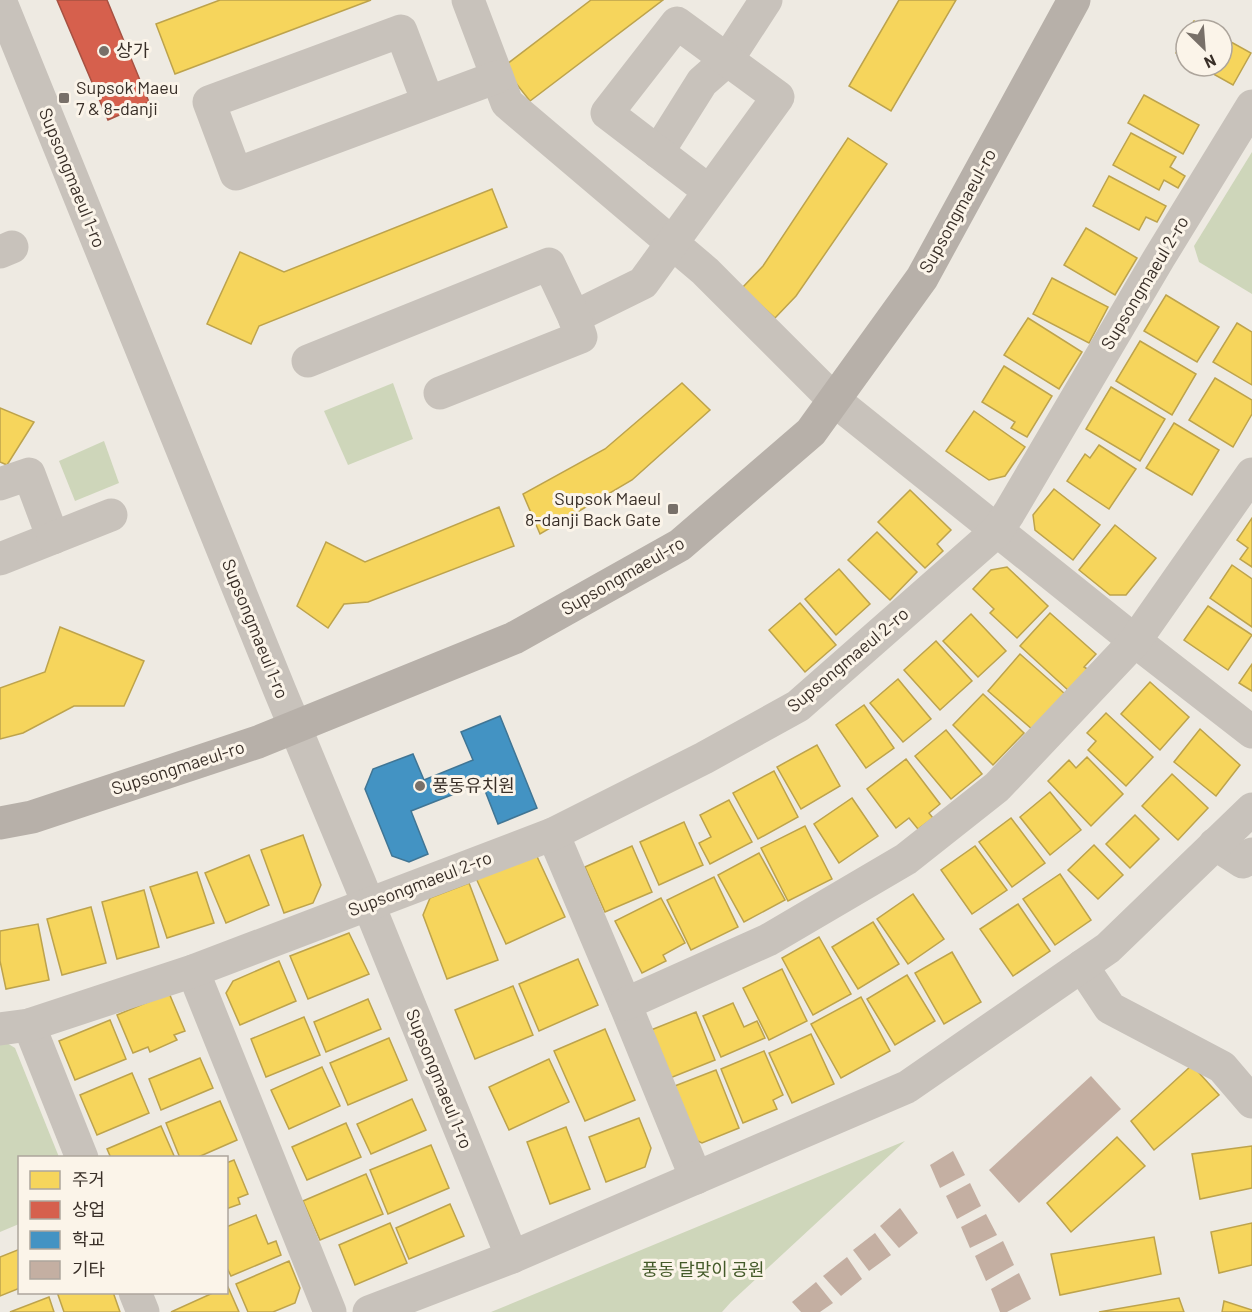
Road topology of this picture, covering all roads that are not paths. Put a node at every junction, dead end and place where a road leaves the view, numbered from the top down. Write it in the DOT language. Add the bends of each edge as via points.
graph roads {
  1 [pos="0,0"];
  2 [pos="468,0"];
  3 [pos="766,0"];
  4 [pos="1074,0"];
  5 [pos="727,60"];
  6 [pos="497,77"];
  7 [pos="428,102"];
  8 [pos="1252,106"];
  9 [pos="658,152"];
  10 [pos="708,191"];
  11 [pos="672,243"];
  12 [pos="574,317"];
  13 [pos="308,361"];
  14 [pos="440,393"];
  15 [pos="834,400"];
  16 [pos="1252,474"];
  17 [pos="0,484"];
  18 [pos="111,515"];
  19 [pos="997,531"];
  20 [pos="53,538"];
  21 [pos="0,560"];
  22 [pos="1135,641"];
  23 [pos="296,727"];
  24 [pos="1252,732"];
  25 [pos="1252,809"];
  26 [pos="0,823"];
  27 [pos="553,834"];
  28 [pos="1215,844"];
  29 [pos="1252,854"];
  30 [pos="368,904"];
  31 [pos="1082,966"];
  32 [pos="193,971"];
  33 [pos="625,1004"];
  34 [pos="15,1027"];
  35 [pos="1251,1099"];
  36 [pos="81,1156"];
  37 [pos="696,1178"];
  38 [pos="512,1257"];
  39 [pos="135,1294"];
  40 [pos="143,1312"];
  41 [pos="330,1312"];
  42 [pos="369,1312"];
  1 -- 23 [label="street, Supsongmaeul 1-ro"];
  2 -- 6 [label="street"];
  3 -- 5 [label="street"];
  4 -- 15 [label="main road, Supsongmaeul-ro" via="922,278"];
  5 -- 9 [label="street" via="702,82"];
  5 -- 9 [label="street" via="677,23 607,113"];
  5 -- 10 [label="street" via="777,97"];
  6 -- 7 [label="street"];
  6 -- 11 [label="street" via="507,104"];
  7 -- 7 [label="street" via="236,174 209,102 401,32"];
  8 -- 19 [label="street, Supsongmaeul 2-ro"];
  9 -- 10 [label="street"];
  10 -- 11 [label="street"];
  11 -- 12 [label="street" via="643,283"];
  11 -- 15 [label="street"];
  12 -- 13 [label="street" via="549,264"];
  12 -- 14 [label="street" via="581,337"];
  15 -- 19 [label="street"];
  15 -- 23 [label="main road, Supsongmaeul-ro" via="811,432 680,545 514,638"];
  16 -- 22 [label="street"];
  17 -- 20 [label="street" via="29,474"];
  18 -- 20 [label="street"];
  19 -- 22 [label="street"];
  19 -- 27 [label="street, Supsongmaeul 2-ro" via="798,706"];
  20 -- 21 [label="street"];
  22 -- 24 [label="street"];
  22 -- 33 [label="street" via="997,787 906,859 768,940"];
  23 -- 26 [label="main road, Supsongmaeul-ro" via="32,817"];
  23 -- 30 [label="street, Supsongmaeul 1-ro"];
  25 -- 28 [label="street"];
  27 -- 30 [label="street, Supsongmaeul 2-ro"];
  27 -- 33 [label="street"];
  28 -- 29 [label="street" via="1243,862"];
  28 -- 31 [label="street" via="1108,948"];
  30 -- 32 [label="street, Supsongmaeul 2-ro"];
  30 -- 38 [label="street, Supsongmaeul 1-ro"];
  31 -- 35 [label="street" via="1110,1008 1222,1067"];
  31 -- 37 [label="street" via="907,1087"];
  32 -- 34 [label="street, Supsongmaeul 2-ro"];
  32 -- 41 [label="street"];
  33 -- 37 [label="street"];
  34 -- 36 [label="street, Supsongmaeul 2-ro"];
  37 -- 38 [label="street"];
  38 -- 42 [label="street"];
  39 -- 40 [label="street"];
}
